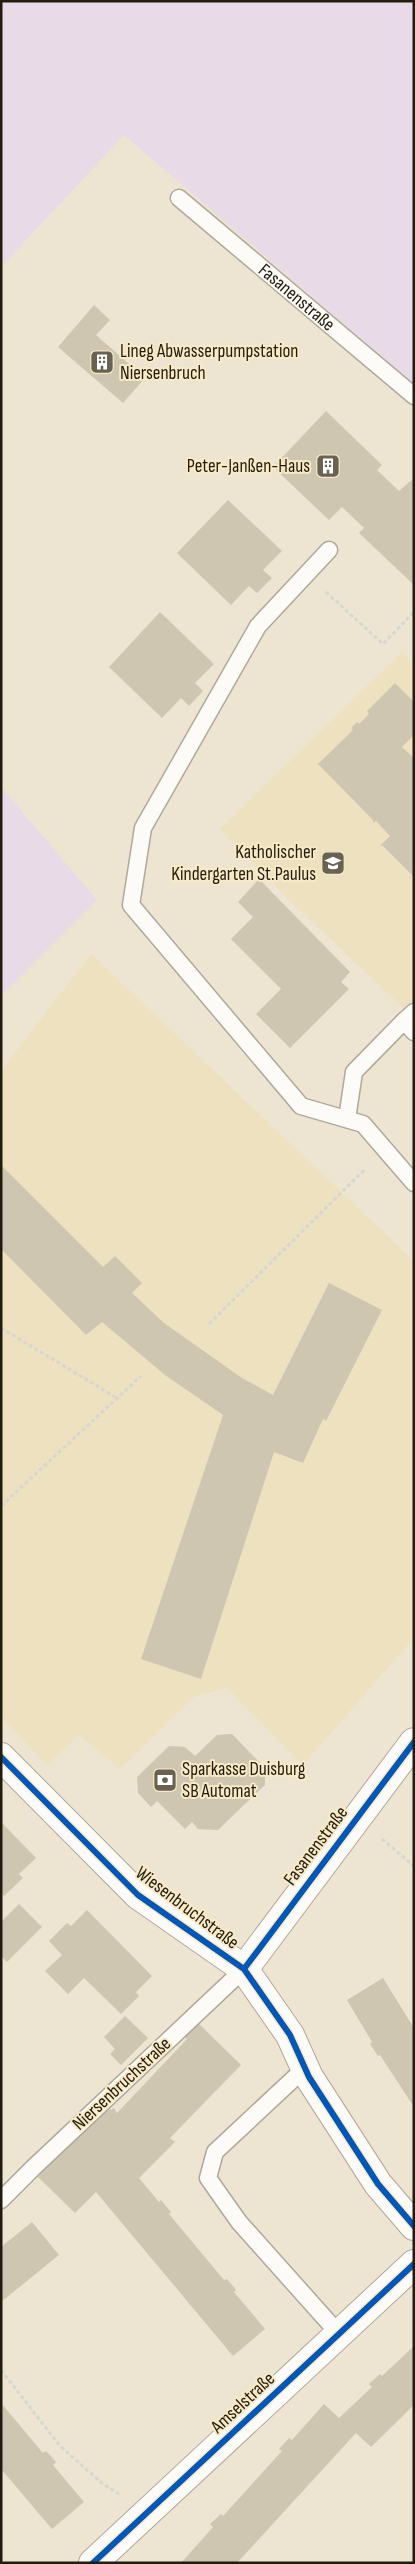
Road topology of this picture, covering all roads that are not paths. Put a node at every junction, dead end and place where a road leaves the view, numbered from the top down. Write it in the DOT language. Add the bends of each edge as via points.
graph roads {
  1 [pos="179,198"];
  2 [pos="414,396"];
  3 [pos="329,550"];
  4 [pos="411,1022"];
  5 [pos="347,1119"];
  6 [pos="414,1183"];
  7 [pos="414,1742"];
  8 [pos="1,1757"];
  9 [pos="244,1969"];
  10 [pos="305,2068"];
  11 [pos="1,2200"];
  12 [pos="414,2226"];
  13 [pos="414,2264"];
  14 [pos="339,2334"];
  15 [pos="103,2559"];
  1 -- 2 [label="lane, Fasanenstraße"];
  3 -- 5 [label="lane" via="258,626 143,828 131,905 301,1106"];
  4 -- 5 [label="lane" via="354,1072"];
  5 -- 6 [label="lane" via="363,1124"];
  7 -- 9 [label="street, Fasanenstraße"];
  8 -- 9 [label="street, Wiesenbruchstraße" via="138,1895"];
  9 -- 10 [label="street, Wiesenbruchstraße" via="290,2035"];
  9 -- 11 [label="lane, Niersenbruchstraße"];
  10 -- 12 [label="street, Wiesenbruchstraße" via="378,2184"];
  10 -- 14 [label="lane" via="215,2152 208,2178 238,2222"];
  13 -- 14 [label="street, Amselstraße"];
  14 -- 15 [label="street, Amselstraße" via="148,2512"];
}
